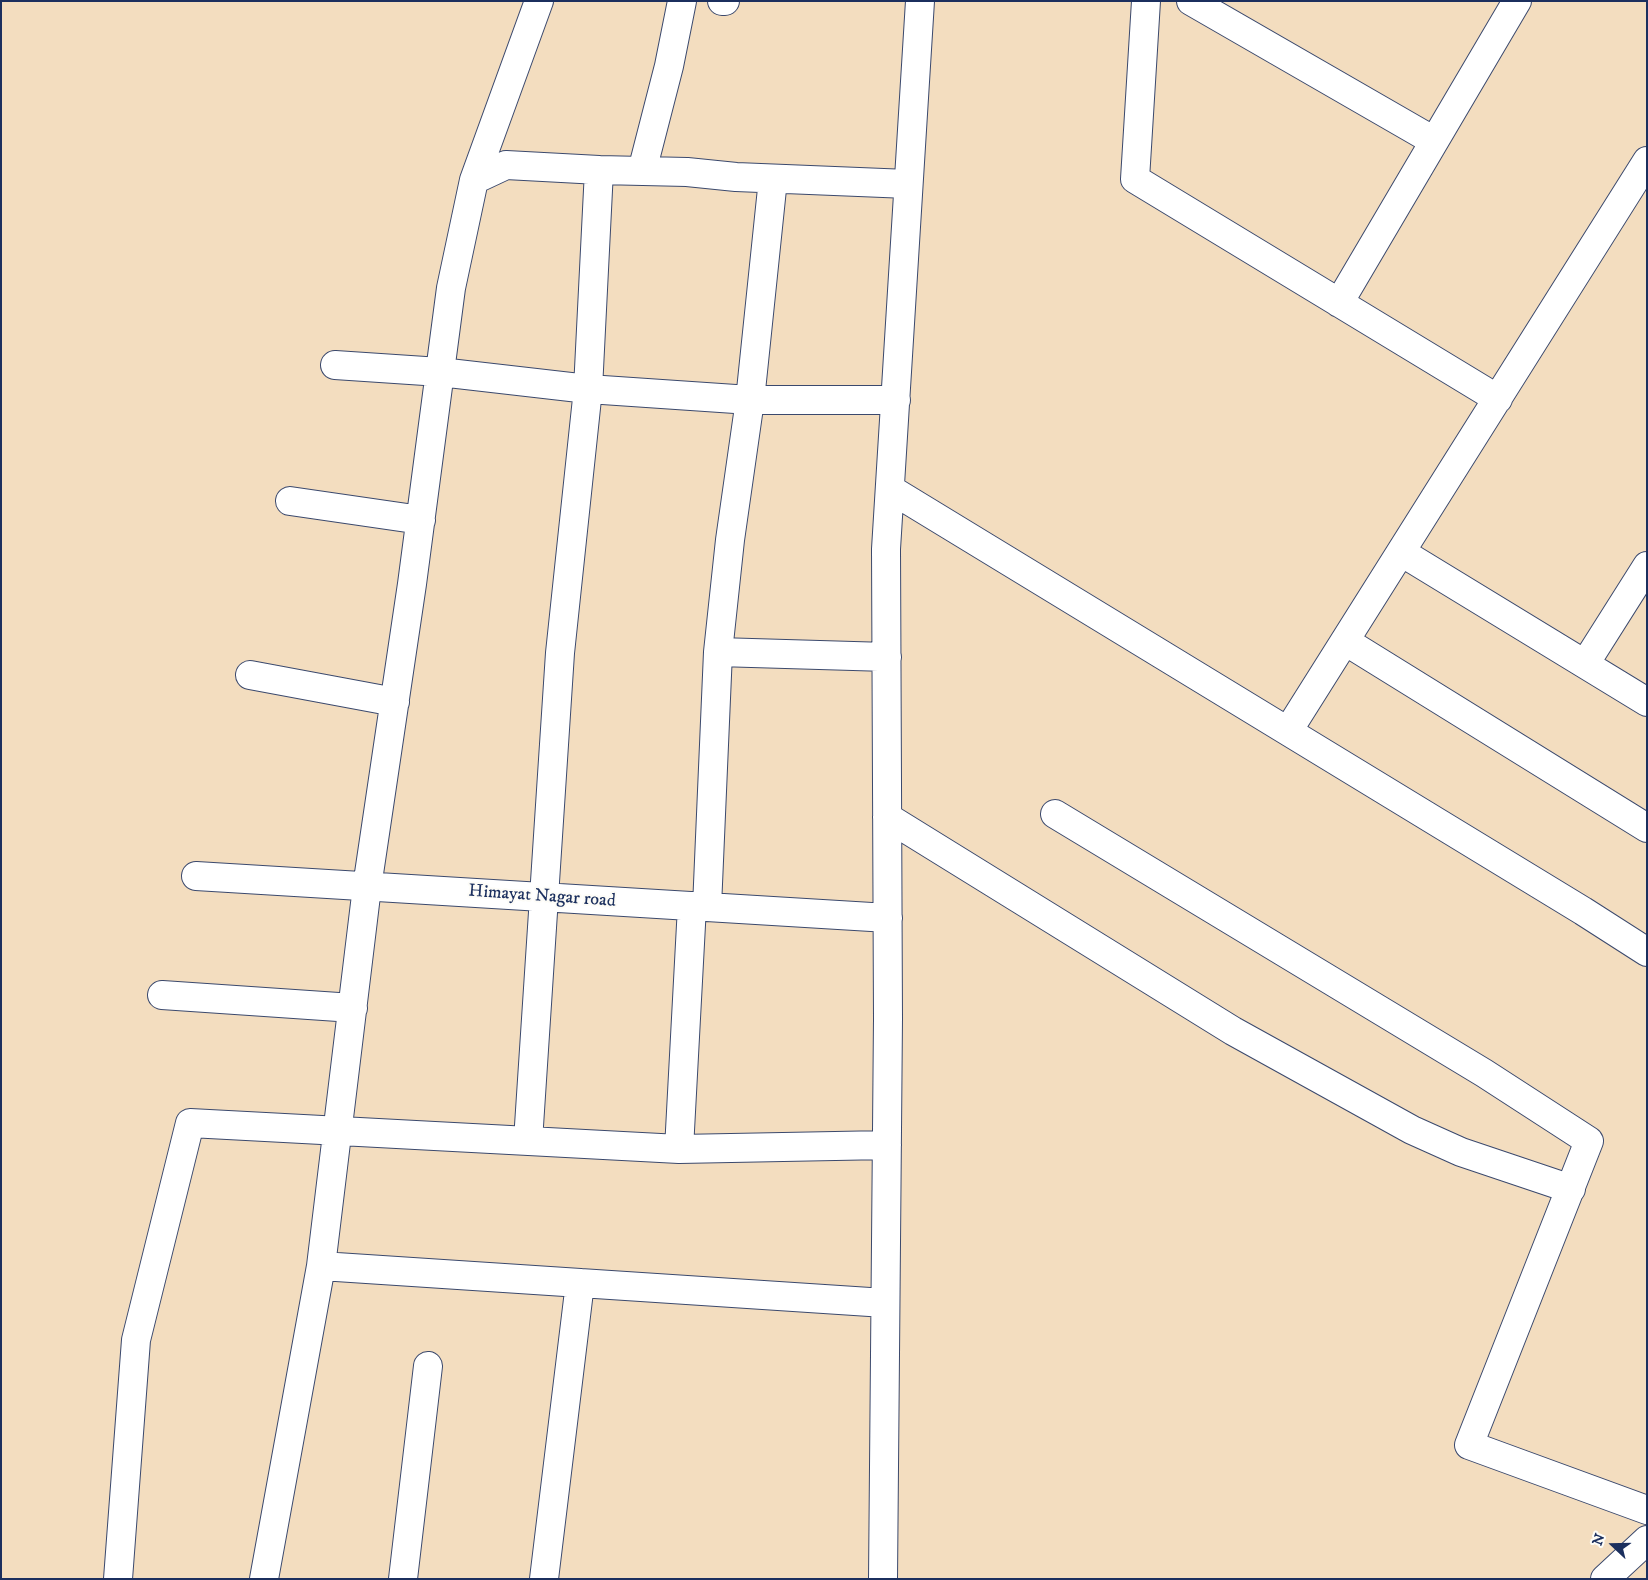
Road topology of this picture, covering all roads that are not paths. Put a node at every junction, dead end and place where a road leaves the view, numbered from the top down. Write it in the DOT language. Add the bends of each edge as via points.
graph roads {
  1 [pos="539,1"];
  2 [pos="682,1"];
  3 [pos="920,1"];
  4 [pos="1146,1"];
  5 [pos="1191,1"];
  6 [pos="1517,1"];
  7 [pos="1434,141"];
  8 [pos="1647,161"];
  9 [pos="598,170"];
  10 [pos="642,171"];
  11 [pos="772,179"];
  12 [pos="474,180"];
  13 [pos="908,184"];
  14 [pos="1339,303"];
  15 [pos="335,365"];
  16 [pos="440,372"];
  17 [pos="588,389"];
  18 [pos="1498,399"];
  19 [pos="750,400"];
  20 [pos="896,400"];
  21 [pos="890,489"];
  22 [pos="290,501"];
  23 [pos="420,520"];
  24 [pos="1401,552"];
  25 [pos="1647,566"];
  26 [pos="1345,641"];
  27 [pos="718,652"];
  28 [pos="887,657"];
  29 [pos="1585,664"];
  30 [pos="250,675"];
  31 [pos="395,702"];
  32 [pos="1647,702"];
  33 [pos="1288,731"];
  34 [pos="1055,814"];
  35 [pos="887,817"];
  36 [pos="1647,828"];
  37 [pos="196,876"];
  38 [pos="367,887"];
  39 [pos="543,896"];
  40 [pos="700,907"];
  41 [pos="888,918"];
  42 [pos="1647,952"];
  43 [pos="162,996"];
  44 [pos="353,1008"];
  45 [pos="339,1131"];
  46 [pos="528,1141"];
  47 [pos="887,1145"];
  48 [pos="679,1149"];
  49 [pos="1571,1189"];
  50 [pos="322,1266"];
  51 [pos="580,1283"];
  52 [pos="885,1303"];
  53 [pos="428,1366"];
  54 [pos="1647,1510"];
  55 [pos="1647,1540"];
  56 [pos="118,1579"];
  57 [pos="264,1579"];
  58 [pos="402,1579"];
  59 [pos="544,1579"];
  60 [pos="883,1579"];
  61 [pos="1605,1579"];
  1 -- 12 [label="street"];
  2 -- 10 [label="street"];
  3 -- 13 [label="street"];
  4 -- 14 [label="street" via="1135,179"];
  5 -- 7 [label="street"];
  6 -- 7 [label="street"];
  7 -- 14 [label="street"];
  8 -- 18 [label="street"];
  9 -- 10 [label="street"];
  9 -- 12 [label="street" via="506,165"];
  9 -- 17 [label="street"];
  10 -- 11 [label="street"];
  11 -- 13 [label="street"];
  11 -- 19 [label="street"];
  12 -- 16 [label="street" via="451,288"];
  13 -- 20 [label="street"];
  14 -- 18 [label="street"];
  15 -- 16 [label="street"];
  16 -- 17 [label="street"];
  16 -- 23 [label="street"];
  17 -- 19 [label="street"];
  17 -- 39 [label="street" via="560,654"];
  18 -- 24 [label="street"];
  19 -- 20 [label="street"];
  19 -- 27 [label="street"];
  20 -- 21 [label="street"];
  21 -- 28 [label="street" via="886,549"];
  21 -- 33 [label="street"];
  22 -- 23 [label="street"];
  23 -- 31 [label="street"];
  24 -- 26 [label="street"];
  24 -- 29 [label="street"];
  25 -- 29 [label="street"];
  26 -- 33 [label="street"];
  26 -- 36 [label="street"];
  27 -- 28 [label="street"];
  27 -- 40 [label="street"];
  28 -- 35 [label="street"];
  29 -- 32 [label="street"];
  30 -- 31 [label="street"];
  31 -- 38 [label="street"];
  33 -- 42 [label="street"];
  34 -- 49 [label="street" via="1476,1068 1589,1141"];
  35 -- 41 [label="street"];
  35 -- 49 [label="street" via="1233,1031 1412,1130 1461,1152"];
  37 -- 38 [label="street, Himayat Nagar road"];
  38 -- 39 [label="street, Himayat Nagar road"];
  38 -- 44 [label="street"];
  39 -- 40 [label="street, Himayat Nagar road"];
  39 -- 46 [label="street"];
  40 -- 41 [label="street, Himayat Nagar road"];
  40 -- 48 [label="street"];
  41 -- 47 [label="street"];
  43 -- 44 [label="street"];
  44 -- 45 [label="street"];
  45 -- 46 [label="street"];
  45 -- 50 [label="street"];
  45 -- 56 [label="street" via="190,1123 136,1340"];
  46 -- 48 [label="street"];
  47 -- 48 [label="street"];
  47 -- 52 [label="street"];
  49 -- 54 [label="street" via="1470,1445"];
  50 -- 51 [label="street"];
  50 -- 57 [label="street"];
  51 -- 52 [label="street"];
  51 -- 59 [label="street"];
  52 -- 60 [label="street"];
  53 -- 58 [label="street"];
  55 -- 61 [label="street"];
}
